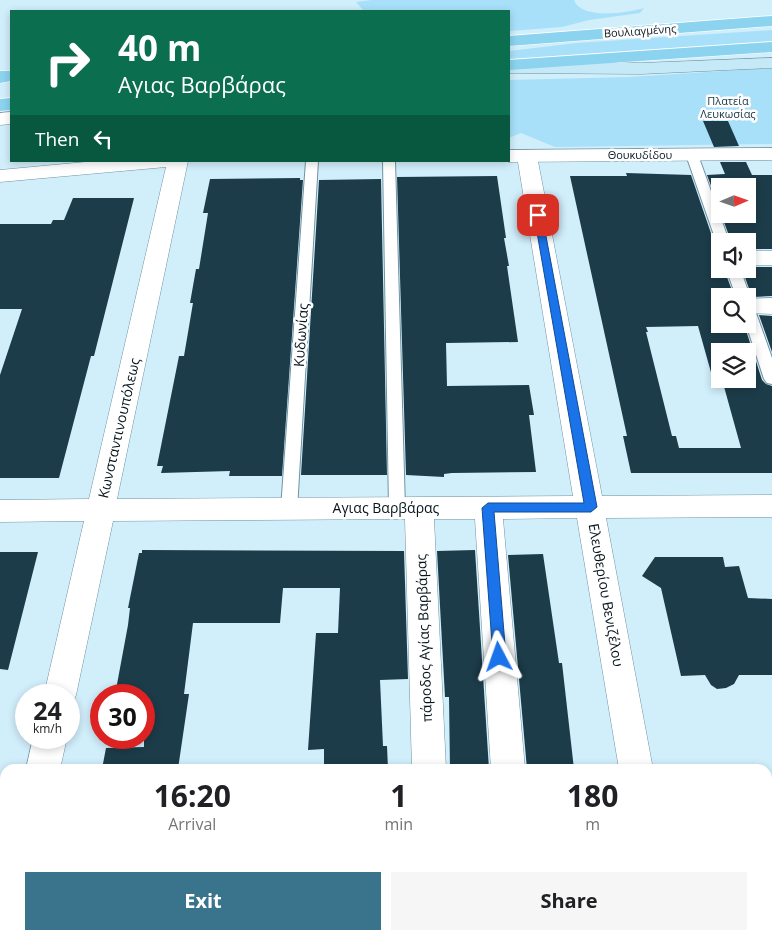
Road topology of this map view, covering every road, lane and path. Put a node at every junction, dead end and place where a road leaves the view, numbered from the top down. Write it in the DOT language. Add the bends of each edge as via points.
graph roads {
  1 [pos="772,21"];
  2 [pos="510,41"];
  3 [pos="772,47"];
  4 [pos="772,62"];
  5 [pos="510,66"];
  6 [pos="510,66"];
  7 [pos="772,154"];
  8 [pos="692,155"];
  9 [pos="518,156"];
  10 [pos="157,162"];
  11 [pos="178,162"];
  12 [pos="312,162"];
  13 [pos="389,162"];
  14 [pos="0,176"];
  15 [pos="720,233"];
  16 [pos="756,258"];
  17 [pos="772,258"];
  18 [pos="756,306"];
  19 [pos="772,306"];
  20 [pos="756,333"];
  21 [pos="772,379"];
  22 [pos="772,506"];
  23 [pos="591,507"];
  24 [pos="408,508"];
  25 [pos="488,508"];
  26 [pos="289,509"];
  27 [pos="100,510"];
  28 [pos="0,511"];
  29 [pos="62,684"];
  30 [pos="48,749"];
  31 [pos="44,764"];
  32 [pos="429,764"];
  33 [pos="508,764"];
  34 [pos="635,764"];
  1 -- 2 [label="main road, Βουλιαγμένης"];
  3 -- 5 [label="main road, Βουλιαγμένης"];
  4 -- 6 [label="main road" via="669,69 575,70"];
  7 -- 8 [label="street, Θουκυδίδου"];
  8 -- 9 [label="street, Θουκυδίδου"];
  8 -- 15 [label="lane"];
  9 -- 23 [label="street, Ελευθερίου Βενιζέλου"];
  10 -- 14 [label="street"];
  11 -- 27 [label="street, Κωνσταντινουπόλεως"];
  12 -- 26 [label="lane, Κυδωνίας"];
  13 -- 24 [label="lane"];
  16 -- 17 [label="street"];
  18 -- 19 [label="street"];
  20 -- 21 [label="lane"];
  22 -- 23 [label="street, Αγιας Βαρβάρας"];
  23 -- 25 [label="street, Αγιας Βαρβάρας"];
  23 -- 34 [label="street, Ελευθερίου Βενιζέλου"];
  24 -- 25 [label="street, Αγιας Βαρβάρας"];
  24 -- 26 [label="street, Αγιας Βαρβάρας"];
  24 -- 32 [label="street, πάροδος Αγίας Βαρβάρας"];
  25 -- 33 [label="street"];
  26 -- 27 [label="street, Αγιας Βαρβάρας"];
  27 -- 28 [label="street, Αγιας Βαρβάρας"];
  27 -- 29 [label="street, Κωνσταντινουπόλεως"];
  30 -- 31 [label="street"];
}
